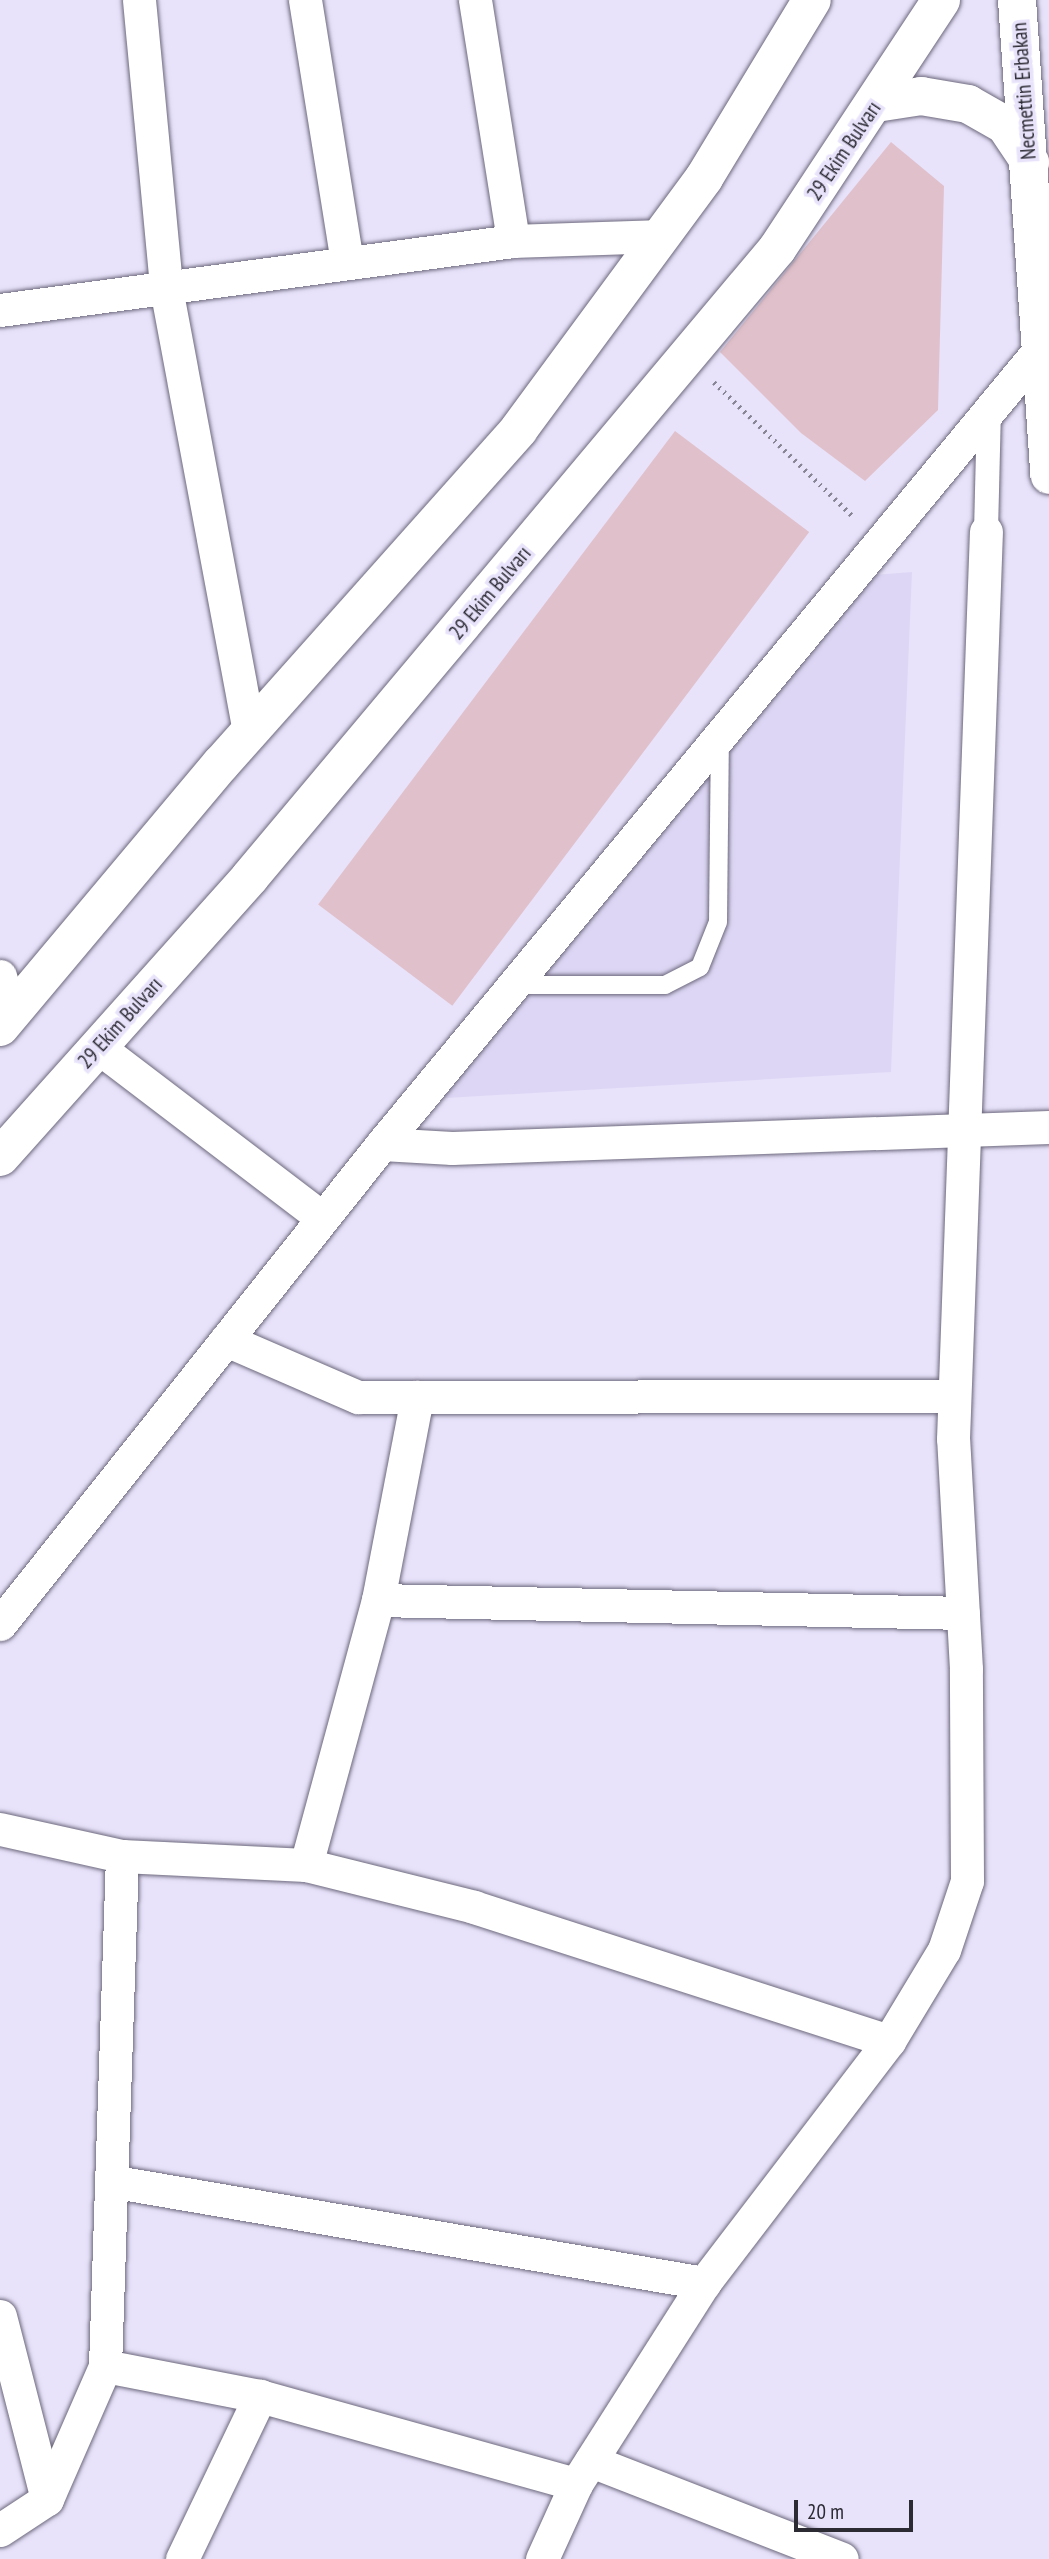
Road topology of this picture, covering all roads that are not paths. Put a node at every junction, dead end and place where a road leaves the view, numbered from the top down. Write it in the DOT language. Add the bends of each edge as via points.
graph roads {
  1 [pos="139,0"];
  2 [pos="305,0"];
  3 [pos="475,0"];
  4 [pos="812,0"];
  5 [pos="842,0"];
  6 [pos="941,0"];
  7 [pos="1017,0"];
  8 [pos="758,92"];
  9 [pos="876,103"];
  10 [pos="1030,162"];
  11 [pos="661,236"];
  12 [pos="513,242"];
  13 [pos="347,263"];
  14 [pos="166,288"];
  15 [pos="0,310"];
  16 [pos="1041,348"];
  17 [pos="989,408"];
  18 [pos="1049,475"];
  19 [pos="985,532"];
  20 [pos="720,732"];
  21 [pos="249,733"];
  22 [pos="0,976"];
  23 [pos="512,985"];
  24 [pos="5,1021"];
  25 [pos="98,1047"];
  26 [pos="1049,1127"];
  27 [pos="964,1129"];
  28 [pos="382,1144"];
  29 [pos="0,1157"];
  30 [pos="320,1216"];
  31 [pos="226,1340"];
  32 [pos="954,1396"];
  33 [pos="417,1397"];
  34 [pos="378,1600"];
  35 [pos="963,1613"];
  36 [pos="0,1624"];
  37 [pos="0,1829"];
  38 [pos="122,1856"];
  39 [pos="306,1865"];
  40 [pos="889,2041"];
  41 [pos="116,2182"];
  42 [pos="704,2283"];
  43 [pos="0,2316"];
  44 [pos="105,2367"];
  45 [pos="260,2396"];
  46 [pos="584,2472"];
  47 [pos="47,2499"];
  48 [pos="0,2530"];
  49 [pos="184,2558"];
  50 [pos="542,2559"];
  51 [pos="842,2559"];
  1 -- 14 [label="street"];
  2 -- 13 [label="street"];
  3 -- 12 [label="street"];
  4 -- 8 [label="main road"];
  5 -- 8 [label="main road"];
  6 -- 9 [label="main road, 29 Ekim Bulvarı"];
  7 -- 10 [label="main road, Necmettin Erbakan"];
  8 -- 11 [label="main road"];
  9 -- 10 [label="main road" via="921,96 968,104 1005,125"];
  9 -- 25 [label="main road, 29 Ekim Bulvarı" via="777,249 689,358"];
  10 -- 16 [label="main road, Necmettin Erbakan"];
  11 -- 12 [label="street"];
  11 -- 21 [label="main road" via="519,429"];
  12 -- 13 [label="street"];
  13 -- 14 [label="street"];
  14 -- 15 [label="street"];
  14 -- 21 [label="street"];
  16 -- 17 [label="street"];
  16 -- 18 [label="main road, Necmettin Erbakan"];
  17 -- 19 [label="street"];
  17 -- 20 [label="street"];
  19 -- 27 [label="street"];
  20 -- 23 [label="street"];
  20 -- 23 [label="lane" via="718,922 701,967 665,985"];
  21 -- 24 [label="main road"];
  22 -- 24 [label="street"];
  23 -- 28 [label="street"];
  25 -- 29 [label="main road, 29 Ekim Bulvarı"];
  25 -- 30 [label="street"];
  26 -- 27 [label="street"];
  27 -- 28 [label="street" via="452,1148"];
  27 -- 32 [label="street"];
  28 -- 30 [label="street"];
  30 -- 31 [label="street"];
  31 -- 33 [label="street" via="358,1397"];
  31 -- 36 [label="street"];
  32 -- 33 [label="street"];
  32 -- 35 [label="street"];
  33 -- 34 [label="street"];
  34 -- 35 [label="street"];
  34 -- 39 [label="street"];
  35 -- 40 [label="street" via="967,1881 944,1950"];
  37 -- 38 [label="street"];
  38 -- 39 [label="street"];
  38 -- 41 [label="street"];
  39 -- 40 [label="street" via="474,1907"];
  40 -- 42 [label="street"];
  41 -- 42 [label="street"];
  41 -- 44 [label="street"];
  42 -- 46 [label="street"];
  43 -- 47 [label="street"];
  44 -- 45 [label="street"];
  44 -- 47 [label="street"];
  45 -- 46 [label="street"];
  45 -- 49 [label="street"];
  46 -- 50 [label="street"];
  46 -- 51 [label="street"];
  47 -- 48 [label="street"];
}
